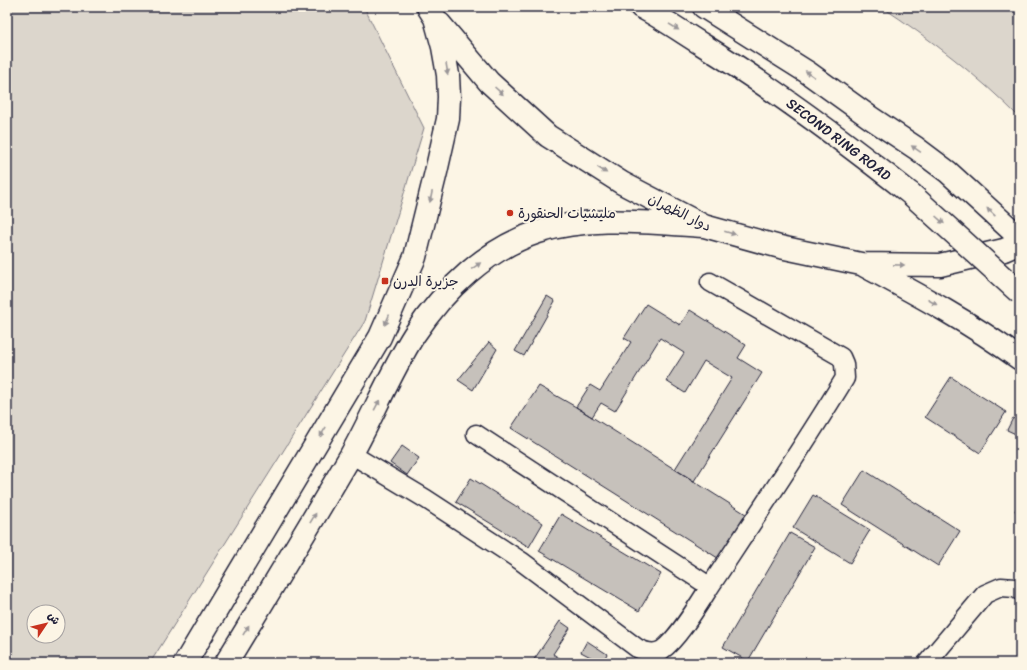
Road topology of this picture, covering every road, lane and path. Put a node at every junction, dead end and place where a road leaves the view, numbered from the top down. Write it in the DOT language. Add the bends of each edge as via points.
graph roads {
  1 [pos="640,7"];
  2 [pos="704,7"];
  3 [pos="431,11"];
  4 [pos="704,226"];
  5 [pos="1020,238"];
  6 [pos="1020,243"];
  7 [pos="861,264"];
  8 [pos="710,282"];
  9 [pos="1020,293"];
  10 [pos="1020,359"];
  11 [pos="476,434"];
  12 [pos="351,454"];
  13 [pos="710,586"];
  14 [pos="1020,591"];
  15 [pos="185,663"];
  16 [pos="226,663"];
  17 [pos="927,663"];
  1 -- 9 [label="highway, SECOND RING ROAD, one-way, bridge" via="736,66 849,145 911,194"];
  5 -- 2 [label="highway, one-way" via="948,172 807,72"];
  3 -- 4 [label="highway, دوار الظهران, one-way" via="489,82 548,136 622,183"];
  3 -- 15 [label="highway, one-way" via="443,47 448,75 448,119 415,257 380,337"];
  4 -- 7 [label="highway, دوار الظهران, one-way" via="780,247"];
  12 -- 4 [label="highway, one-way" via="414,336 437,304 470,270 502,249 537,233 598,220"];
  7 -- 6 [label="highway, دوار الظهران, one-way" via="940,265 1004,250"];
  7 -- 10 [label="highway, one-way" via="941,307"];
  8 -- 13 [label="street" via="841,357 846,371 845,378 795,460"];
  11 -- 13 [label="street"];
  12 -- 13 [label="street" via="521,561 637,648 650,653 661,651 672,641"];
  16 -- 12 [label="highway, one-way"];
  14 -- 17 [label="street" via="1001,587 985,594"];
}
